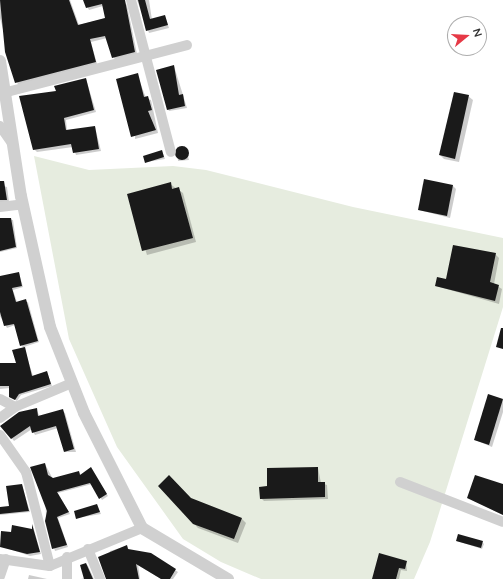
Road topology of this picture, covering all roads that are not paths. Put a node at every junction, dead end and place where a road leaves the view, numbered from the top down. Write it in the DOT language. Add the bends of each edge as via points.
graph roads {
  1 [pos="131,0"];
  2 [pos="187,45"];
  3 [pos="144,57"];
  4 [pos="0,61"];
  5 [pos="7,92"];
  6 [pos="0,126"];
  7 [pos="12,142"];
  8 [pos="170,152"];
  9 [pos="23,204"];
  10 [pos="0,207"];
  11 [pos="72,383"];
  12 [pos="0,399"];
  13 [pos="15,407"];
  14 [pos="0,418"];
  15 [pos="0,435"];
  16 [pos="400,482"];
  17 [pos="503,522"];
  18 [pos="142,528"];
  19 [pos="88,549"];
  20 [pos="67,557"];
  21 [pos="3,559"];
  22 [pos="50,566"];
  23 [pos="0,576"];
  24 [pos="66,579"];
  25 [pos="100,579"];
  26 [pos="228,579"];
  1 -- 3 [label="street"];
  2 -- 3 [label="street"];
  3 -- 5 [label="street"];
  3 -- 8 [label="street"];
  4 -- 5 [label="street"];
  5 -- 7 [label="street"];
  6 -- 7 [label="street"];
  7 -- 9 [label="street"];
  9 -- 10 [label="street"];
  9 -- 11 [label="street" via="50,327"];
  11 -- 13 [label="street"];
  11 -- 18 [label="street"];
  12 -- 13 [label="street"];
  13 -- 14 [label="street"];
  15 -- 22 [label="street" via="26,472"];
  16 -- 17 [label="street"];
  18 -- 19 [label="street"];
  18 -- 26 [label="street"];
  19 -- 20 [label="street"];
  19 -- 25 [label="street"];
  20 -- 22 [label="street"];
  20 -- 24 [label="street"];
  21 -- 22 [label="street"];
  21 -- 23 [label="street"];
}
